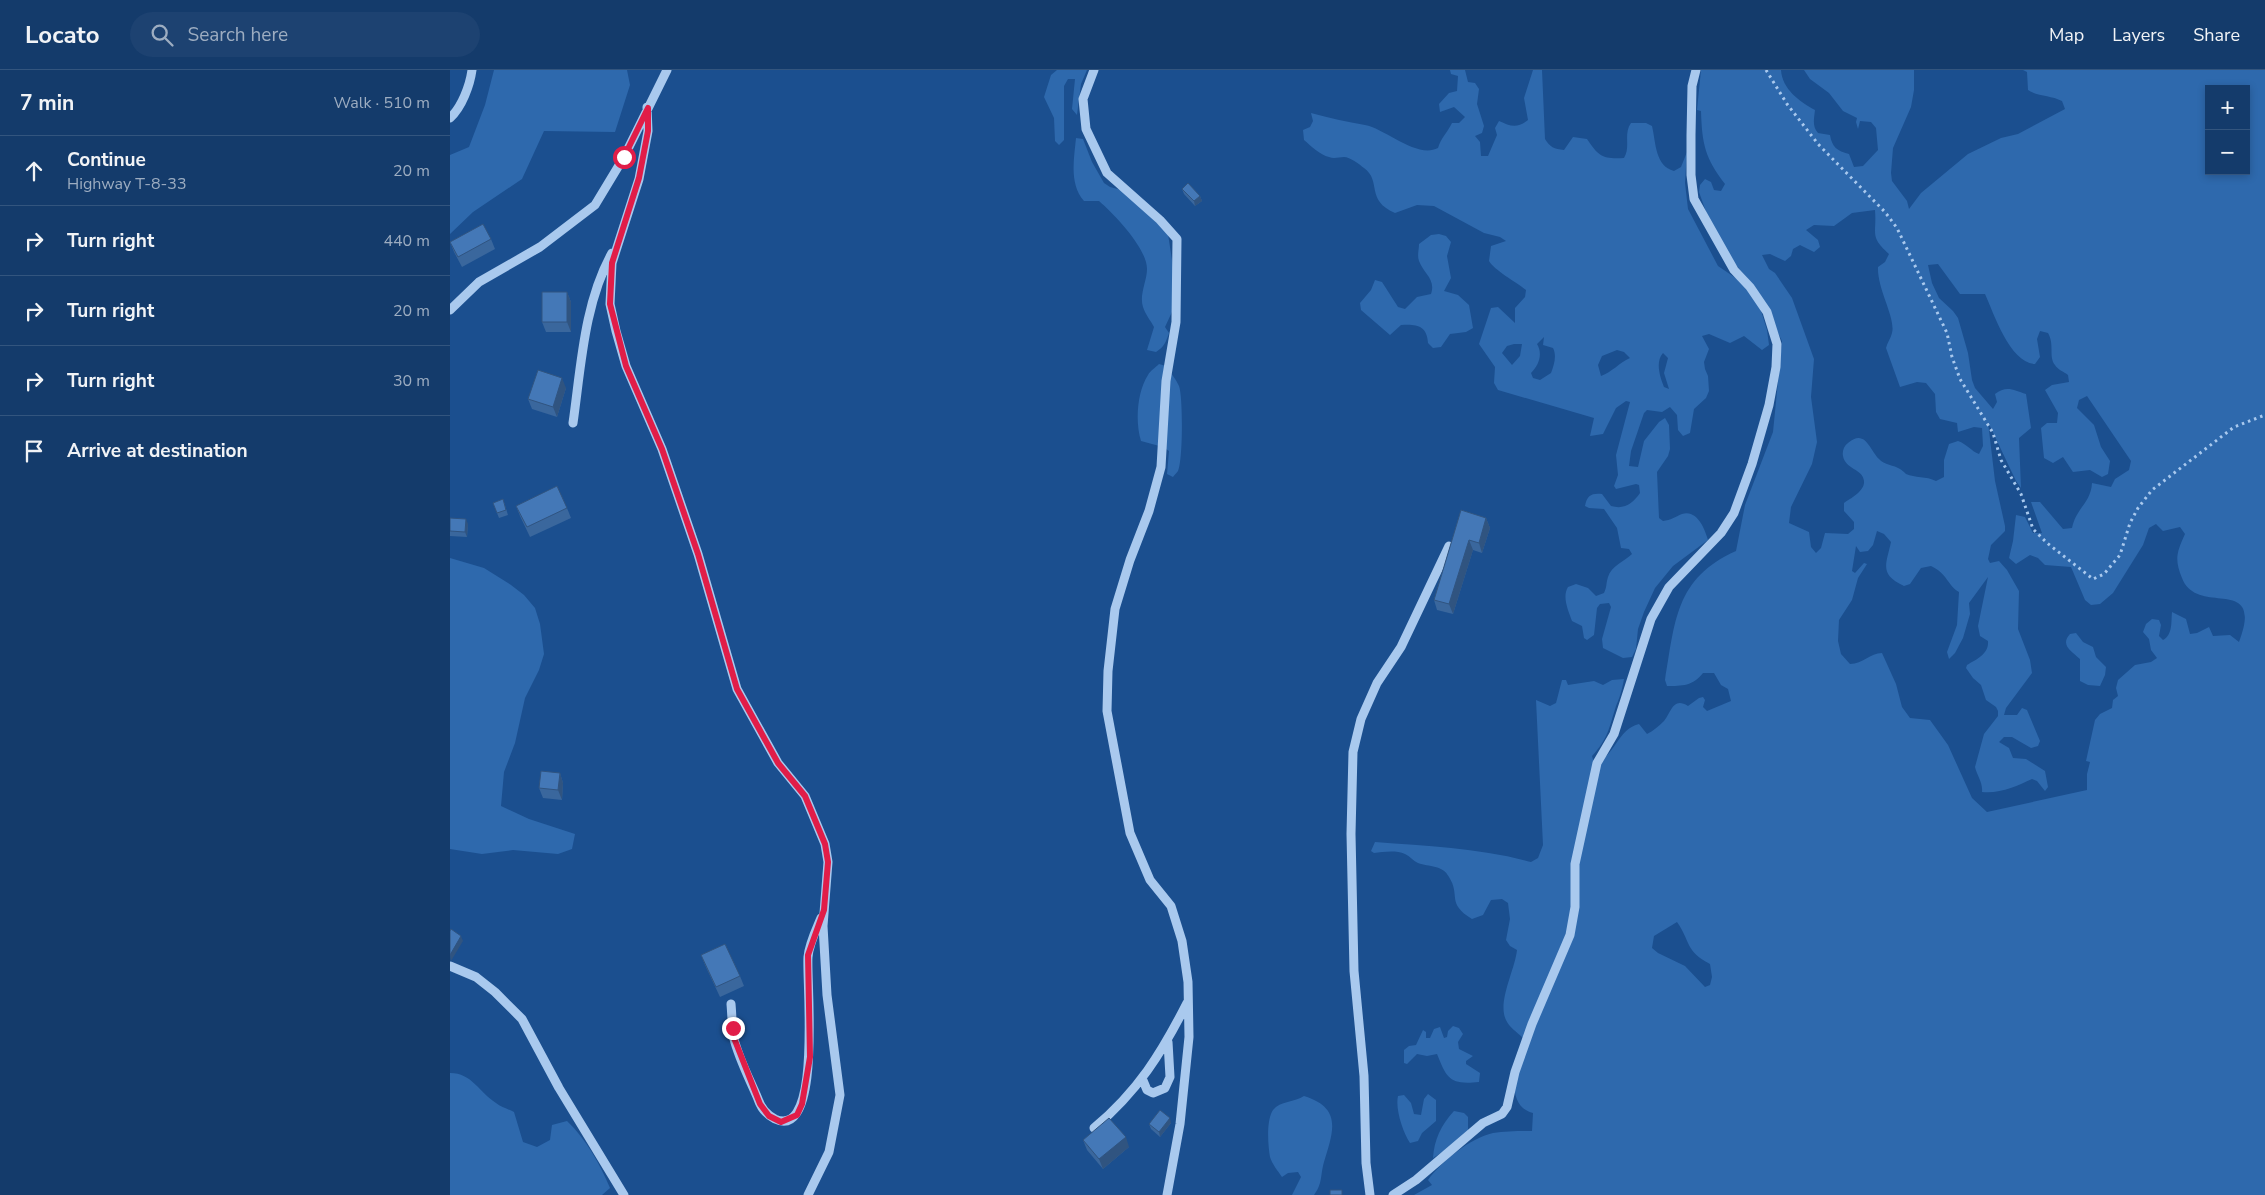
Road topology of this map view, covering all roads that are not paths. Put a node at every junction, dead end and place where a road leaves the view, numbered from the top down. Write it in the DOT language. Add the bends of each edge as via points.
graph roads {
  1 [pos="472,70"];
  2 [pos="666,70"];
  3 [pos="1094,70"];
  4 [pos="1696,70"];
  5 [pos="648,108"];
  6 [pos="450,118"];
  7 [pos="618,242"];
  8 [pos="450,310"];
  9 [pos="573,423"];
  10 [pos="1448,546"];
  11 [pos="824,910"];
  12 [pos="450,966"];
  13 [pos="1188,1000"];
  14 [pos="731,1004"];
  15 [pos="1168,1041"];
  16 [pos="1142,1078"];
  17 [pos="1094,1128"];
  18 [pos="624,1195"];
  19 [pos="808,1195"];
  20 [pos="1167,1195"];
  21 [pos="1370,1195"];
  22 [pos="1393,1195"];
  1 -- 6 [label="street" via="471,82"];
  2 -- 5 [label="street"];
  3 -- 13 [label="street" via="1083,99 1086,129 1107,173 1177,239 1176,322 1166,381 1161,467 1115,609 1107,711 1130,833 1150,880 1171,906 1182,941"];
  4 -- 22 [label="street" via="1692,86 1691,135 1694,199 1734,270 1767,312 1777,344 1769,405 1734,513 1721,533 1669,587 1651,619 1614,734 1597,763 1575,864 1575,906 1570,935 1532,1024 1507,1107"];
  5 -- 7 [label="street" via="648,131 639,178"];
  5 -- 8 [label="street" via="595,205 540,247 479,282"];
  7 -- 9 [label="street" via="600,275 585,339"];
  7 -- 11 [label="street" via="612,263 610,304 626,366 662,449 698,554 737,689 778,763 805,796 825,844 828,862"];
  10 -- 21 [label="street" via="1400,647 1377,683 1361,719 1353,752 1354,971"];
  11 -- 14 [label="street" via="808,955 810,1057 802,1104 791,1119 781,1122 769,1116 760,1104 734,1038"];
  11 -- 19 [label="street" via="827,995 840,1095 829,1152"];
  12 -- 18 [label="street" via="476,977 522,1019 559,1088"];
  13 -- 15 [label="street"];
  13 -- 20 [label="street" via="1189,1037 1180,1124"];
  15 -- 16 [label="street"];
  15 -- 16 [label="street" via="1170,1077 1165,1088 1153,1093 1147,1090"];
  16 -- 17 [label="street" via="1118,1107"];
}
